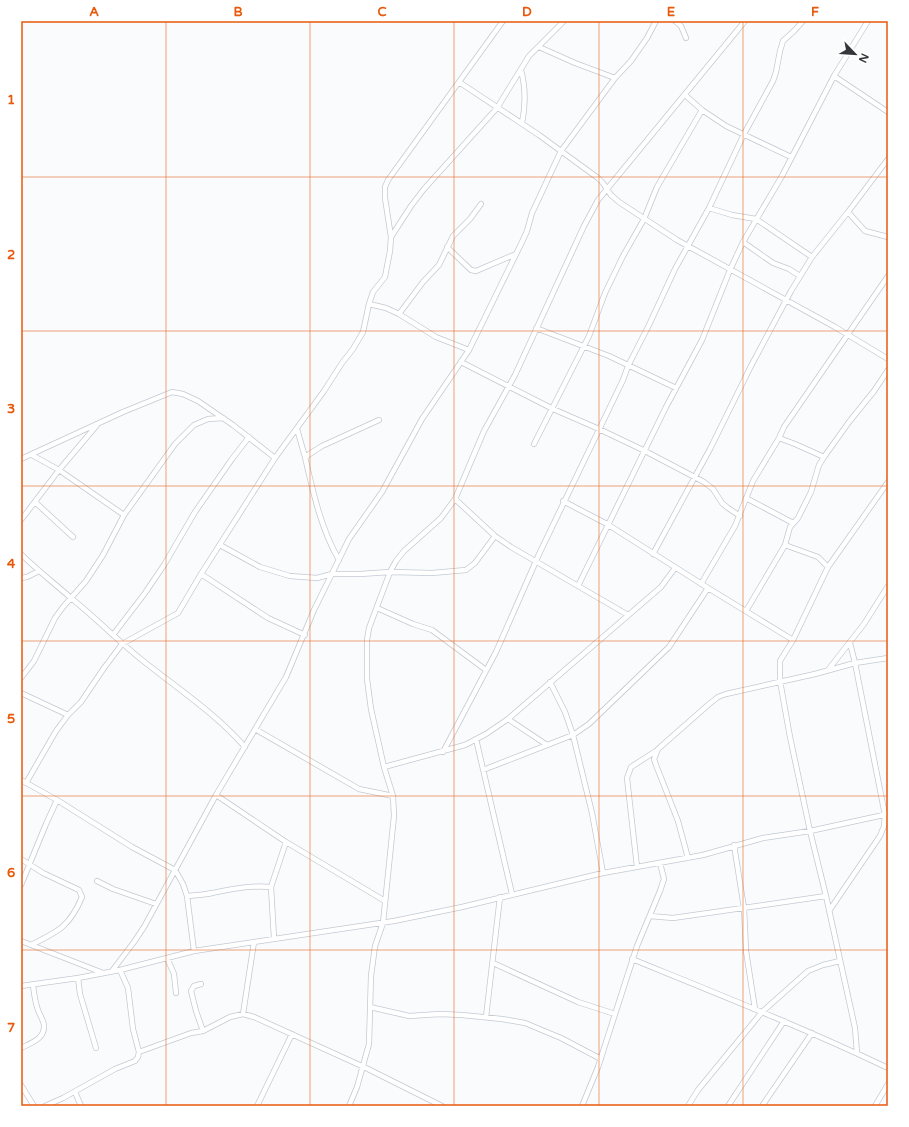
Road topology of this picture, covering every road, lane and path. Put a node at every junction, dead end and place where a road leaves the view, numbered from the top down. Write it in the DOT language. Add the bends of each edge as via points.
graph roads {
  1 [pos="503,21"];
  2 [pos="564,21"];
  3 [pos="656,21"];
  4 [pos="674,21"];
  5 [pos="744,21"];
  6 [pos="803,21"];
  7 [pos="868,21"];
  8 [pos="686,38"];
  9 [pos="538,47"];
  10 [pos="520,70"];
  11 [pos="834,76"];
  12 [pos="615,78"];
  13 [pos="459,82"];
  14 [pos="685,95"];
  15 [pos="497,108"];
  16 [pos="702,110"];
  17 [pos="888,112"];
  18 [pos="522,123"];
  19 [pos="744,134"];
  20 [pos="561,151"];
  21 [pos="791,157"];
  22 [pos="888,159"];
  23 [pos="607,189"];
  24 [pos="482,204"];
  25 [pos="709,208"];
  26 [pos="848,212"];
  27 [pos="644,219"];
  28 [pos="756,219"];
  29 [pos="888,237"];
  30 [pos="391,238"];
  31 [pos="743,242"];
  32 [pos="688,246"];
  33 [pos="447,247"];
  34 [pos="516,254"];
  35 [pos="812,256"];
  36 [pos="730,270"];
  37 [pos="800,276"];
  38 [pos="888,276"];
  39 [pos="786,300"];
  40 [pos="369,304"];
  41 [pos="400,314"];
  42 [pos="536,328"];
  43 [pos="848,336"];
  44 [pos="584,347"];
  45 [pos="469,350"];
  46 [pos="888,359"];
  47 [pos="461,362"];
  48 [pos="628,366"];
  49 [pos="888,370"];
  50 [pos="509,387"];
  51 [pos="676,388"];
  52 [pos="553,409"];
  53 [pos="223,418"];
  54 [pos="379,420"];
  55 [pos="98,424"];
  56 [pos="599,428"];
  57 [pos="297,429"];
  58 [pos="249,437"];
  59 [pos="779,438"];
  60 [pos="534,444"];
  61 [pos="644,451"];
  62 [pos="32,455"];
  63 [pos="305,457"];
  64 [pos="824,457"];
  65 [pos="275,458"];
  66 [pos="21,459"];
  67 [pos="59,470"];
  68 [pos="694,477"];
  69 [pos="888,482"];
  70 [pos="886,489"];
  71 [pos="746,498"];
  72 [pos="455,499"];
  73 [pos="563,501"];
  74 [pos="35,502"];
  75 [pos="124,516"];
  76 [pos="740,516"];
  77 [pos="21,520"];
  78 [pos="793,523"];
  79 [pos="608,525"];
  80 [pos="495,536"];
  81 [pos="73,538"];
  82 [pos="220,545"];
  83 [pos="785,545"];
  84 [pos="21,554"];
  85 [pos="653,554"];
  86 [pos="339,560"];
  87 [pos="535,561"];
  88 [pos="828,567"];
  89 [pos="675,568"];
  90 [pos="39,571"];
  91 [pos="390,572"];
  92 [pos="201,574"];
  93 [pos="332,574"];
  94 [pos="21,578"];
  95 [pos="701,584"];
  96 [pos="578,586"];
  97 [pos="888,586"];
  98 [pos="708,588"];
  99 [pos="72,598"];
  100 [pos="377,608"];
  101 [pos="746,611"];
  102 [pos="628,615"];
  103 [pos="113,635"];
  104 [pos="304,635"];
  105 [pos="793,640"];
  106 [pos="850,643"];
  107 [pos="122,644"];
  108 [pos="888,658"];
  109 [pos="855,663"];
  110 [pos="486,670"];
  111 [pos="828,670"];
  112 [pos="21,678"];
  113 [pos="550,682"];
  114 [pos="780,682"];
  115 [pos="21,693"];
  116 [pos="68,715"];
  117 [pos="508,719"];
  118 [pos="255,729"];
  119 [pos="573,735"];
  120 [pos="476,739"];
  121 [pos="547,745"];
  122 [pos="245,747"];
  123 [pos="656,751"];
  124 [pos="443,752"];
  125 [pos="384,767"];
  126 [pos="483,770"];
  127 [pos="21,780"];
  128 [pos="26,783"];
  129 [pos="216,795"];
  130 [pos="393,796"];
  131 [pos="57,800"];
  132 [pos="886,814"];
  133 [pos="810,831"];
  134 [pos="286,842"];
  135 [pos="734,845"];
  136 [pos="688,858"];
  137 [pos="21,859"];
  138 [pos="660,863"];
  139 [pos="30,864"];
  140 [pos="637,867"];
  141 [pos="175,870"];
  142 [pos="603,873"];
  143 [pos="97,881"];
  144 [pos="21,885"];
  145 [pos="271,887"];
  146 [pos="512,894"];
  147 [pos="187,896"];
  148 [pos="826,896"];
  149 [pos="500,897"];
  150 [pos="385,901"];
  151 [pos="156,904"];
  152 [pos="744,908"];
  153 [pos="829,911"];
  154 [pos="650,916"];
  155 [pos="383,923"];
  156 [pos="274,938"];
  157 [pos="21,941"];
  158 [pos="254,942"];
  159 [pos="31,945"];
  160 [pos="194,950"];
  161 [pos="167,958"];
  162 [pos="632,960"];
  163 [pos="840,961"];
  164 [pos="493,964"];
  165 [pos="120,970"];
  166 [pos="112,971"];
  167 [pos="103,973"];
  168 [pos="78,978"];
  169 [pos="201,984"];
  170 [pos="33,985"];
  171 [pos="21,986"];
  172 [pos="176,993"];
  173 [pos="370,1007"];
  174 [pos="755,1009"];
  175 [pos="762,1012"];
  176 [pos="243,1014"];
  177 [pos="615,1014"];
  178 [pos="486,1017"];
  179 [pos="784,1021"];
  180 [pos="203,1030"];
  181 [pos="812,1033"];
  182 [pos="292,1034"];
  183 [pos="21,1048"];
  184 [pos="96,1048"];
  185 [pos="138,1052"];
  186 [pos="857,1053"];
  187 [pos="601,1059"];
  188 [pos="364,1067"];
  189 [pos="888,1068"];
  190 [pos="888,1084"];
  191 [pos="21,1085"];
  192 [pos="75,1092"];
  193 [pos="34,1106"];
  194 [pos="45,1106"];
  195 [pos="81,1106"];
  196 [pos="257,1106"];
  197 [pos="348,1106"];
  198 [pos="441,1106"];
  199 [pos="582,1106"];
  200 [pos="688,1106"];
  201 [pos="728,1106"];
  202 [pos="762,1106"];
  203 [pos="875,1106"];
  1 -- 13 [label="street"];
  2 -- 9 [label="street"];
  3 -- 12 [label="street" via="631,61"];
  4 -- 8 [label="street" via="681,26"];
  5 -- 14 [label="street"];
  6 -- 19 [label="street" via="783,41 773,80"];
  7 -- 11 [label="street"];
  9 -- 10 [label="street"];
  9 -- 12 [label="street"];
  10 -- 15 [label="street"];
  10 -- 18 [label="street" via="526,96"];
  11 -- 17 [label="street"];
  11 -- 21 [label="street"];
  12 -- 20 [label="street"];
  13 -- 15 [label="street"];
  13 -- 30 [label="street" via="388,180 385,198"];
  14 -- 16 [label="street"];
  14 -- 23 [label="street"];
  15 -- 18 [label="street"];
  15 -- 30 [label="street" via="424,189"];
  16 -- 19 [label="street"];
  16 -- 27 [label="street" via="658,187"];
  18 -- 20 [label="street"];
  19 -- 21 [label="street"];
  19 -- 25 [label="street"];
  20 -- 23 [label="street" via="598,178"];
  20 -- 34 [label="street"];
  21 -- 28 [label="street"];
  22 -- 26 [label="street"];
  23 -- 27 [label="street" via="619,202"];
  23 -- 42 [label="street" via="584,226"];
  24 -- 33 [label="street" via="453,236"];
  25 -- 28 [label="street"];
  25 -- 32 [label="street"];
  26 -- 29 [label="street" via="865,231"];
  26 -- 35 [label="street"];
  27 -- 32 [label="street"];
  27 -- 44 [label="street" via="605,293"];
  28 -- 31 [label="street"];
  28 -- 35 [label="street"];
  30 -- 40 [label="street" via="385,277 373,292"];
  31 -- 36 [label="street"];
  31 -- 37 [label="street" via="773,263"];
  32 -- 36 [label="street"];
  32 -- 48 [label="street"];
  33 -- 34 [label="street" via="471,270 476,271"];
  33 -- 41 [label="street" via="439,265"];
  34 -- 45 [label="street"];
  35 -- 37 [label="street"];
  36 -- 39 [label="street"];
  36 -- 51 [label="street" via="702,340"];
  37 -- 39 [label="street"];
  38 -- 43 [label="street"];
  39 -- 43 [label="street"];
  39 -- 68 [label="street"];
  40 -- 41 [label="street"];
  40 -- 57 [label="street" via="363,332"];
  41 -- 45 [label="street" via="436,337"];
  42 -- 44 [label="street"];
  42 -- 50 [label="street"];
  43 -- 46 [label="street"];
  43 -- 59 [label="street" via="794,412"];
  44 -- 48 [label="street"];
  44 -- 52 [label="street"];
  45 -- 47 [label="street"];
  47 -- 50 [label="street"];
  47 -- 86 [label="street" via="422,419 386,485 349,539"];
  48 -- 51 [label="street"];
  48 -- 56 [label="street"];
  49 -- 64 [label="street"];
  50 -- 52 [label="street"];
  50 -- 72 [label="street" via="484,431"];
  51 -- 61 [label="street"];
  52 -- 56 [label="street"];
  52 -- 60 [label="street"];
  53 -- 55 [label="street" via="198,401 172,392"];
  53 -- 58 [label="street"];
  53 -- 75 [label="street" via="208,419 194,425 175,444"];
  54 -- 63 [label="street" via="322,446"];
  55 -- 62 [label="street"];
  55 -- 67 [label="street"];
  56 -- 61 [label="street"];
  56 -- 73 [label="street"];
  57 -- 63 [label="street"];
  57 -- 65 [label="street"];
  58 -- 65 [label="street"];
  58 -- 103 [label="street" via="195,512 145,593"];
  59 -- 64 [label="street"];
  59 -- 71 [label="street" via="753,481"];
  61 -- 68 [label="street"];
  61 -- 79 [label="street"];
  62 -- 66 [label="street"];
  62 -- 67 [label="street"];
  63 -- 86 [label="street" via="319,511 331,547"];
  64 -- 78 [label="street" via="811,492"];
  65 -- 82 [label="street"];
  67 -- 74 [label="street"];
  67 -- 75 [label="street"];
  68 -- 76 [label="street" via="713,489 722,503"];
  68 -- 85 [label="street"];
  69 -- 70 [label="street"];
  70 -- 88 [label="street"];
  71 -- 76 [label="street"];
  71 -- 78 [label="street"];
  72 -- 80 [label="street"];
  72 -- 91 [label="street" via="441,518 404,551"];
  73 -- 79 [label="street"];
  73 -- 87 [label="street"];
  74 -- 77 [label="street"];
  74 -- 81 [label="street"];
  75 -- 99 [label="street" via="103,555"];
  76 -- 95 [label="street"];
  78 -- 83 [label="street"];
  79 -- 85 [label="street"];
  79 -- 96 [label="street"];
  80 -- 87 [label="street"];
  80 -- 91 [label="street" via="475,563 466,570 432,573"];
  82 -- 92 [label="street"];
  82 -- 93 [label="street" via="260,567 290,576 317,578"];
  83 -- 88 [label="street" via="818,557"];
  83 -- 101 [label="street"];
  84 -- 90 [label="street"];
  85 -- 89 [label="street"];
  86 -- 93 [label="street"];
  87 -- 96 [label="street"];
  87 -- 110 [label="street"];
  88 -- 105 [label="street"];
  89 -- 95 [label="street"];
  89 -- 102 [label="street" via="660,587"];
  90 -- 94 [label="street"];
  90 -- 99 [label="street"];
  91 -- 93 [label="street"];
  91 -- 100 [label="street"];
  92 -- 104 [label="street" via="268,618"];
  92 -- 107 [label="street" via="178,613"];
  93 -- 104 [label="street"];
  95 -- 98 [label="street"];
  96 -- 102 [label="street"];
  97 -- 106 [label="street"];
  98 -- 101 [label="street"];
  98 -- 119 [label="street" via="669,647 589,724"];
  99 -- 103 [label="street"];
  99 -- 112 [label="street" via="59,612 34,661"];
  100 -- 110 [label="street" via="432,630"];
  100 -- 125 [label="street" via="367,640 367,679"];
  101 -- 105 [label="street"];
  102 -- 113 [label="street"];
  103 -- 107 [label="street"];
  104 -- 118 [label="street" via="286,677"];
  105 -- 114 [label="street" via="780,661"];
  106 -- 109 [label="street"];
  106 -- 111 [label="street"];
  107 -- 116 [label="street" via="81,702"];
  107 -- 122 [label="street" via="193,698"];
  108 -- 109 [label="street"];
  109 -- 111 [label="street"];
  109 -- 132 [label="street"];
  110 -- 124 [label="street"];
  111 -- 114 [label="street"];
  113 -- 117 [label="street"];
  113 -- 119 [label="street"];
  114 -- 123 [label="street" via="718,697"];
  114 -- 133 [label="street"];
  115 -- 116 [label="street"];
  116 -- 128 [label="street"];
  117 -- 120 [label="street"];
  117 -- 121 [label="street"];
  118 -- 122 [label="street"];
  118 -- 130 [label="street" via="359,789"];
  119 -- 121 [label="street"];
  119 -- 142 [label="street"];
  120 -- 124 [label="street"];
  120 -- 126 [label="street"];
  121 -- 126 [label="street"];
  122 -- 129 [label="street"];
  123 -- 136 [label="street" via="654,759 678,821"];
  123 -- 140 [label="street" via="631,767 627,778"];
  124 -- 125 [label="street"];
  125 -- 130 [label="street"];
  126 -- 146 [label="street"];
  127 -- 128 [label="street"];
  128 -- 131 [label="street"];
  129 -- 134 [label="street"];
  129 -- 141 [label="street"];
  130 -- 150 [label="street" via="394,816"];
  131 -- 139 [label="street"];
  131 -- 141 [label="street" via="132,847"];
  132 -- 133 [label="street"];
  132 -- 153 [label="street" via="880,836"];
  133 -- 135 [label="street"];
  133 -- 148 [label="street"];
  134 -- 145 [label="street"];
  134 -- 150 [label="street"];
  135 -- 136 [label="street"];
  135 -- 152 [label="street"];
  136 -- 138 [label="street"];
  137 -- 139 [label="street"];
  138 -- 140 [label="street"];
  138 -- 154 [label="street" via="664,879"];
  139 -- 144 [label="street"];
  139 -- 159 [label="street" via="79,890 82,896 76,911 65,925 54,934"];
  140 -- 142 [label="street"];
  141 -- 147 [label="street"];
  141 -- 151 [label="street"];
  142 -- 146 [label="street"];
  143 -- 151 [label="street"];
  145 -- 147 [label="street" via="235,888"];
  145 -- 156 [label="street"];
  146 -- 149 [label="street"];
  147 -- 160 [label="street"];
  148 -- 152 [label="street"];
  148 -- 153 [label="street"];
  149 -- 155 [label="street"];
  149 -- 164 [label="street"];
  150 -- 155 [label="street"];
  151 -- 166 [label="street" via="134,942"];
  152 -- 154 [label="street" via="673,918"];
  152 -- 174 [label="street" via="746,951"];
  153 -- 163 [label="street"];
  154 -- 162 [label="street"];
  155 -- 156 [label="street"];
  155 -- 173 [label="street" via="375,946"];
  156 -- 158 [label="street"];
  157 -- 159 [label="street"];
  158 -- 160 [label="street"];
  158 -- 176 [label="street"];
  159 -- 167 [label="street"];
  160 -- 161 [label="street"];
  161 -- 165 [label="street"];
  161 -- 172 [label="street" via="174,974"];
  162 -- 174 [label="street"];
  162 -- 177 [label="street"];
  163 -- 175 [label="street" via="823,964 808,971"];
  163 -- 186 [label="street" via="855,1028"];
  164 -- 177 [label="street" via="578,1002"];
  164 -- 178 [label="street"];
  165 -- 166 [label="street"];
  165 -- 185 [label="street" via="128,988"];
  166 -- 167 [label="street"];
  167 -- 168 [label="street"];
  168 -- 170 [label="street"];
  168 -- 184 [label="street" via="80,994"];
  169 -- 180 [label="street" via="194,986 191,991"];
  170 -- 171 [label="street"];
  170 -- 183 [label="street" via="44,1030 37,1040"];
  173 -- 178 [label="street" via="410,1016 445,1014"];
  173 -- 188 [label="street" via="369,1044"];
  174 -- 175 [label="street"];
  175 -- 179 [label="street"];
  175 -- 200 [label="street" via="698,1090"];
  176 -- 180 [label="street" via="230,1017"];
  176 -- 182 [label="street"];
  177 -- 187 [label="street"];
  178 -- 187 [label="street" via="525,1024 561,1038"];
  179 -- 181 [label="street"];
  179 -- 201 [label="street"];
  180 -- 185 [label="street"];
  181 -- 186 [label="street"];
  181 -- 202 [label="street"];
  182 -- 188 [label="street"];
  182 -- 196 [label="street"];
  185 -- 192 [label="street" via="135,1061"];
  186 -- 189 [label="street"];
  187 -- 199 [label="street"];
  188 -- 197 [label="street"];
  188 -- 198 [label="street"];
  190 -- 203 [label="street"];
  191 -- 193 [label="street"];
  192 -- 194 [label="street"];
  192 -- 195 [label="street"];
}
